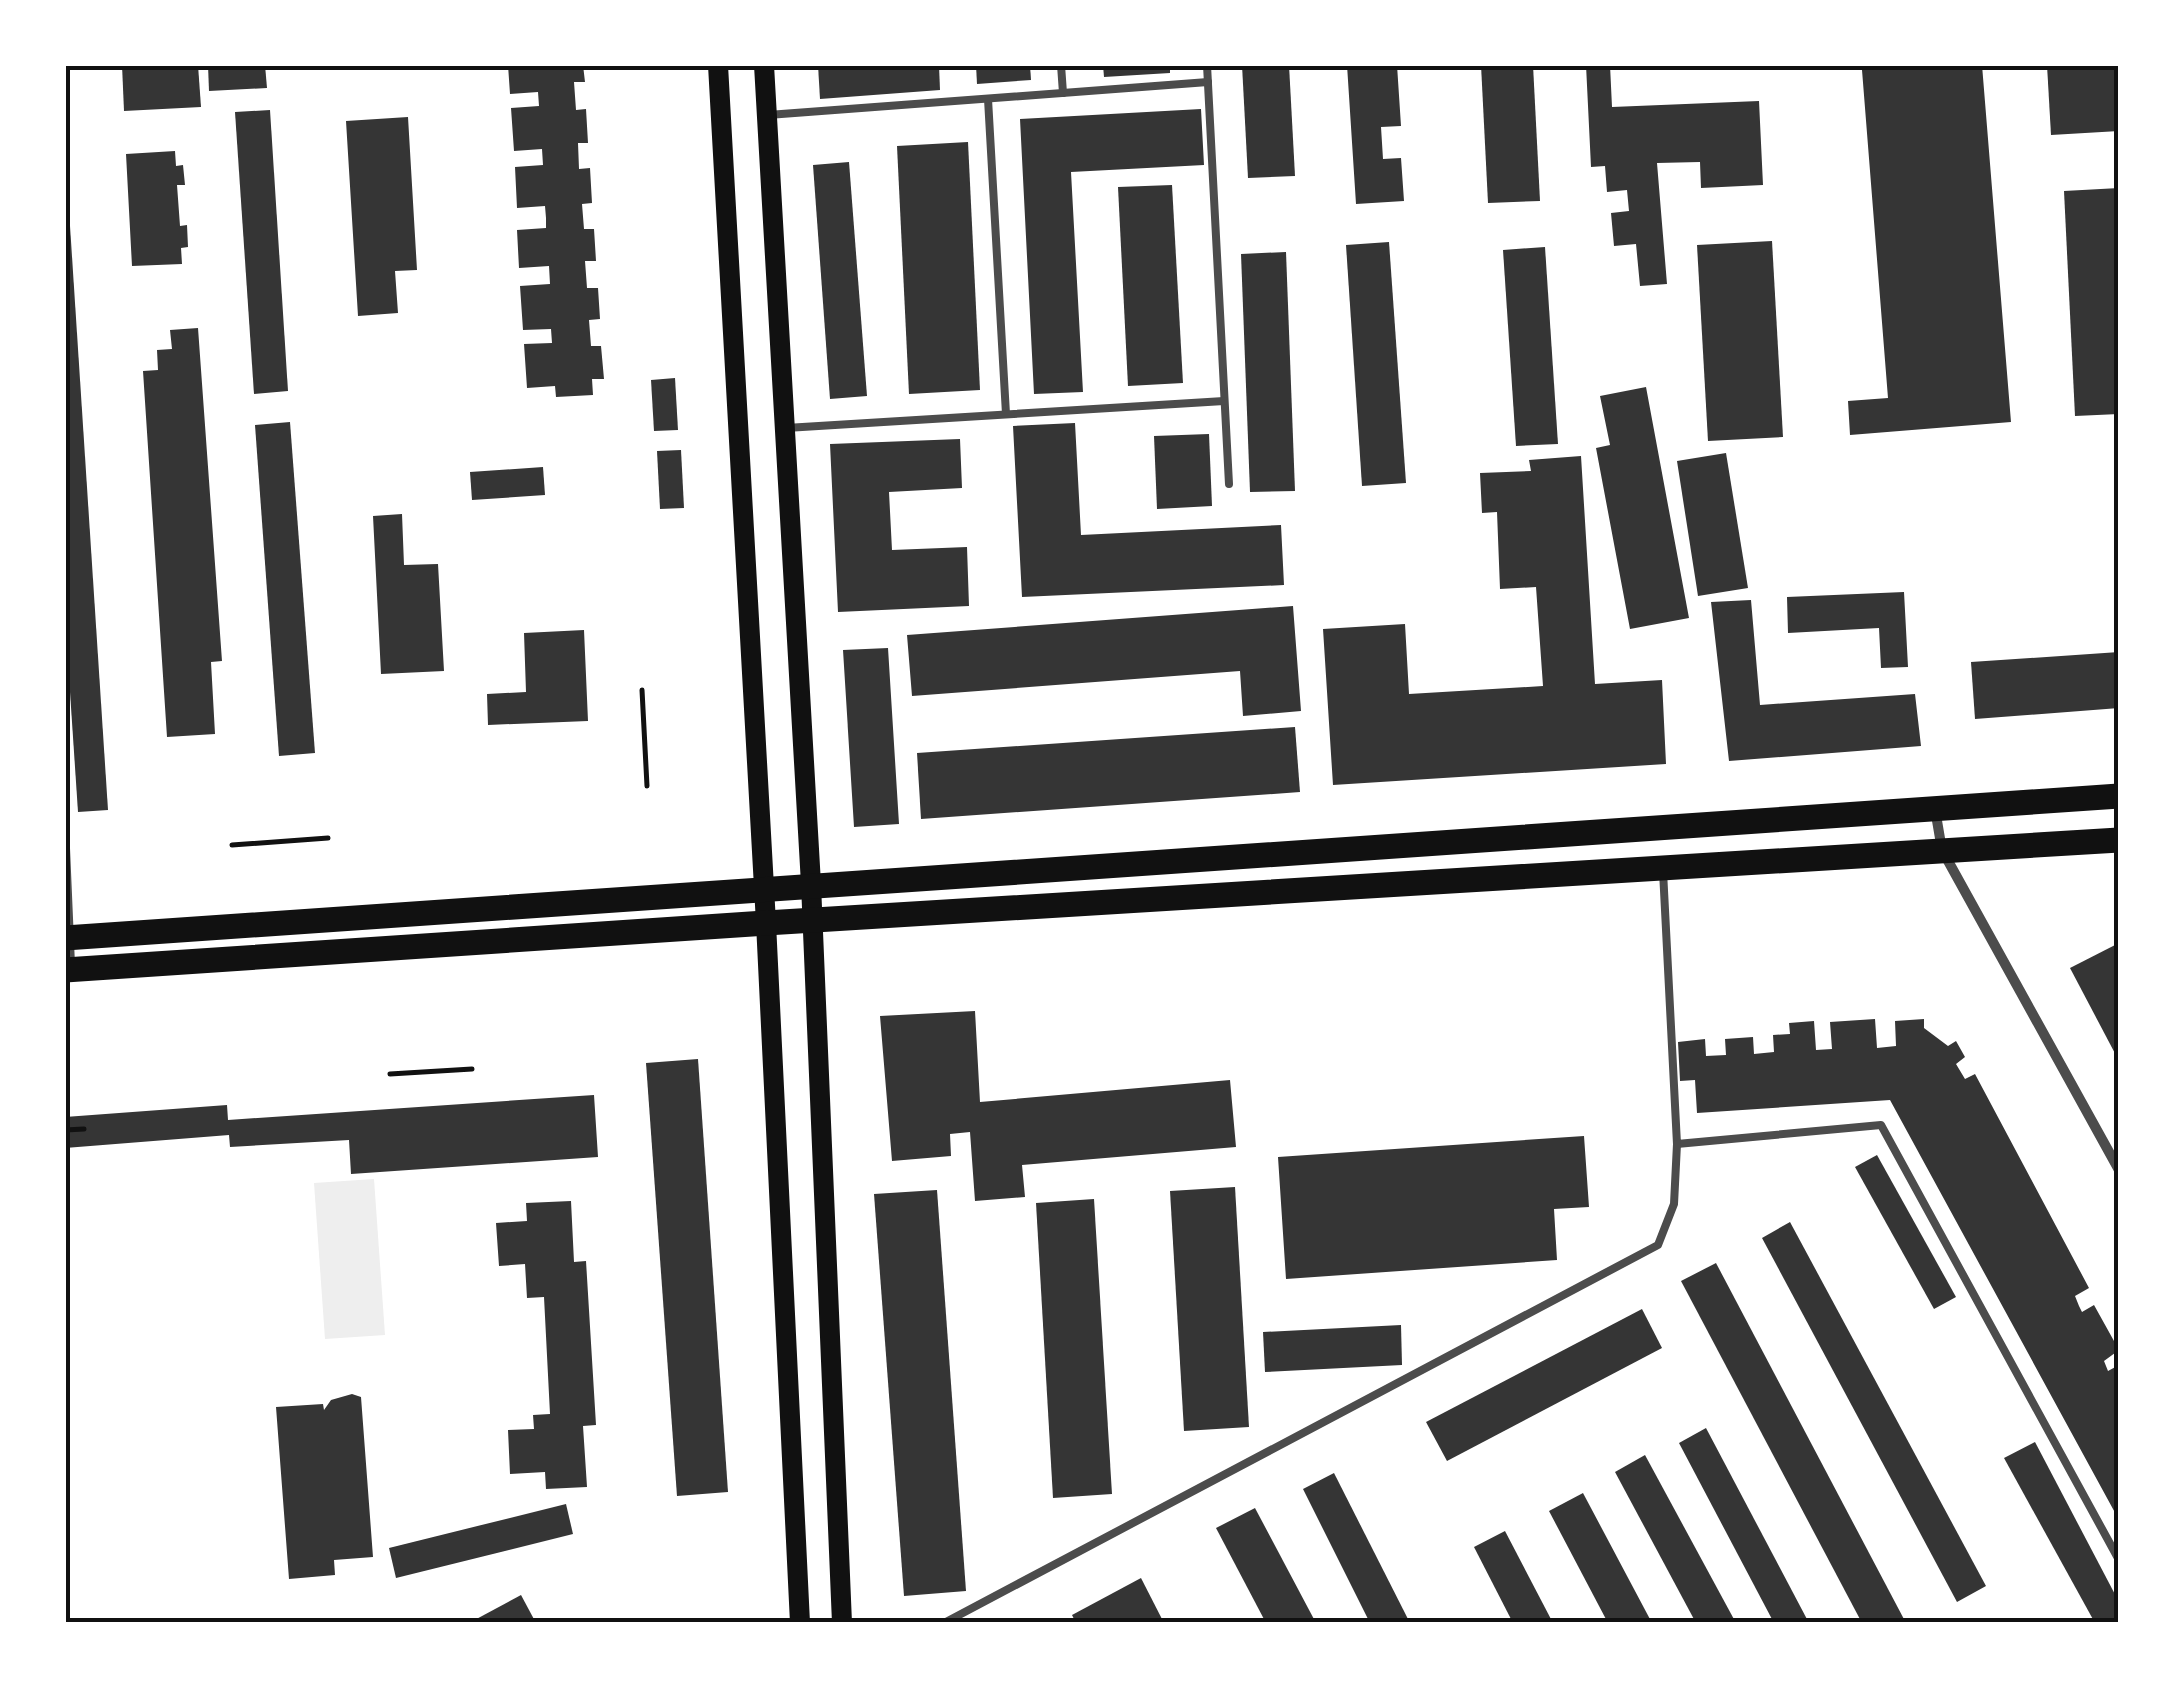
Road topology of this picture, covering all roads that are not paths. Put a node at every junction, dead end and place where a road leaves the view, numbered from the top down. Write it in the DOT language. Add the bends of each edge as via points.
graph roads {
  1 [pos="718,65"];
  2 [pos="764,65"];
  3 [pos="1061,65"];
  4 [pos="1208,65"];
  5 [pos="1208,82"];
  6 [pos="1063,93"];
  7 [pos="988,98"];
  8 [pos="768,115"];
  9 [pos="1224,400"];
  10 [pos="1006,414"];
  11 [pos="786,428"];
  12 [pos="1229,484"];
  13 [pos="2119,796"];
  14 [pos="1935,808"];
  15 [pos="65,825"];
  16 [pos="2119,840"];
  17 [pos="1942,850"];
  18 [pos="1663,867"];
  19 [pos="812,884"];
  20 [pos="764,888"];
  21 [pos="812,922"];
  22 [pos="766,923"];
  23 [pos="68,938"];
  24 [pos="68,969"];
  25 [pos="1677,1144"];
  26 [pos="2119,1170"];
  27 [pos="2119,1560"];
  28 [pos="800,1623"];
  29 [pos="842,1623"];
  30 [pos="944,1623"];
  1 -- 20 [label="main road"];
  2 -- 8 [label="main road"];
  3 -- 6 [label="lane"];
  4 -- 5 [label="lane"];
  5 -- 6 [label="lane"];
  5 -- 9 [label="lane"];
  6 -- 7 [label="lane"];
  7 -- 8 [label="lane"];
  7 -- 10 [label="lane"];
  8 -- 11 [label="main road"];
  9 -- 10 [label="lane"];
  9 -- 12 [label="lane"];
  10 -- 11 [label="lane"];
  11 -- 19 [label="main road"];
  13 -- 14 [label="main road"];
  14 -- 17 [label="street"];
  14 -- 19 [label="main road"];
  15 -- 23 [label="lane"];
  16 -- 17 [label="main road"];
  17 -- 18 [label="main road"];
  17 -- 26 [label="street"];
  18 -- 21 [label="main road"];
  18 -- 25 [label="lane"];
  19 -- 20 [label="main road"];
  19 -- 21 [label="main road"];
  20 -- 22 [label="main road"];
  20 -- 23 [label="main road"];
  21 -- 22 [label="main road"];
  21 -- 29 [label="main road"];
  22 -- 24 [label="main road"];
  22 -- 28 [label="main road"];
  23 -- 24 [label="lane"];
  25 -- 27 [label="lane" via="1881,1125"];
  25 -- 30 [label="lane" via="1674,1204 1658,1244"];
}
